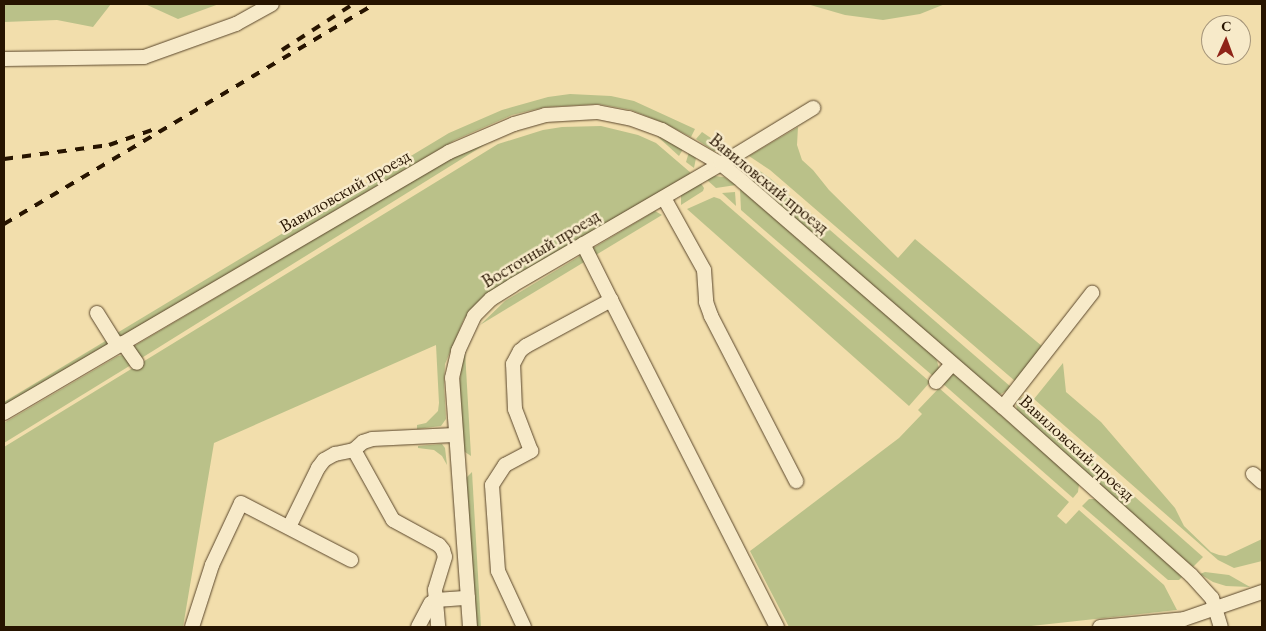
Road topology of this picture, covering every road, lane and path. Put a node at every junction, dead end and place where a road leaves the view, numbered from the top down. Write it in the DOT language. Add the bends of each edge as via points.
graph roads {
  1 [pos="272,4"];
  2 [pos="4,59"];
  3 [pos="813,108"];
  4 [pos="721,164"];
  5 [pos="664,198"];
  6 [pos="583,244"];
  7 [pos="1092,293"];
  8 [pos="611,300"];
  9 [pos="97,313"];
  10 [pos="121,344"];
  11 [pos="137,363"];
  12 [pos="952,364"];
  13 [pos="936,382"];
  14 [pos="1002,407"];
  15 [pos="4,413"];
  16 [pos="454,435"];
  17 [pos="354,450"];
  18 [pos="796,481"];
  19 [pos="289,527"];
  20 [pos="351,560"];
  21 [pos="1262,592"];
  22 [pos="468,598"];
  23 [pos="436,600"];
  24 [pos="1215,609"];
  25 [pos="192,627"];
  26 [pos="418,627"];
  27 [pos="438,627"];
  28 [pos="470,627"];
  29 [pos="524,627"];
  30 [pos="777,627"];
  31 [pos="1100,627"];
  32 [pos="1221,627"];
  1 -- 2 [label="street" via="236,24 144,57"];
  3 -- 4 [label="street, Восточный проезд"];
  4 -- 5 [label="street, Восточный проезд"];
  4 -- 10 [label="street, Вавиловский проезд" via="662,130 629,118 597,112 571,112 514,124 449,152"];
  4 -- 12 [label="street, Вавиловский проезд"];
  5 -- 6 [label="street, Восточный проезд"];
  5 -- 18 [label="street" via="704,270 706,302 711,316"];
  6 -- 8 [label="street"];
  6 -- 16 [label="street, Восточный проезд" via="491,299 474,316 458,351 452,378"];
  7 -- 14 [label="street"];
  8 -- 29 [label="street" via="526,346 513,364 515,409 531,451 505,465 492,485 498,571"];
  8 -- 30 [label="street"];
  9 -- 10 [label="street"];
  10 -- 11 [label="street"];
  10 -- 15 [label="street, Вавиловский проезд"];
  12 -- 13 [label="street"];
  12 -- 14 [label="street, Вавиловский проезд"];
  14 -- 24 [label="street, Вавиловский проезд" via="1191,575 1212,598"];
  16 -- 17 [label="street" via="372,439"];
  16 -- 22 [label="street, Восточный проезд"];
  17 -- 19 [label="street" via="324,460"];
  17 -- 23 [label="street" via="393,520 443,550 445,558 436,582"];
  19 -- 20 [label="street"];
  19 -- 25 [label="street" via="241,503 212,565"];
  21 -- 24 [label="street"];
  22 -- 23 [label="street"];
  22 -- 28 [label="street, Восточный проезд"];
  23 -- 26 [label="street"];
  23 -- 27 [label="street"];
  24 -- 31 [label="street" via="1184,619"];
  24 -- 32 [label="street, Вавиловский проезд"];
}
